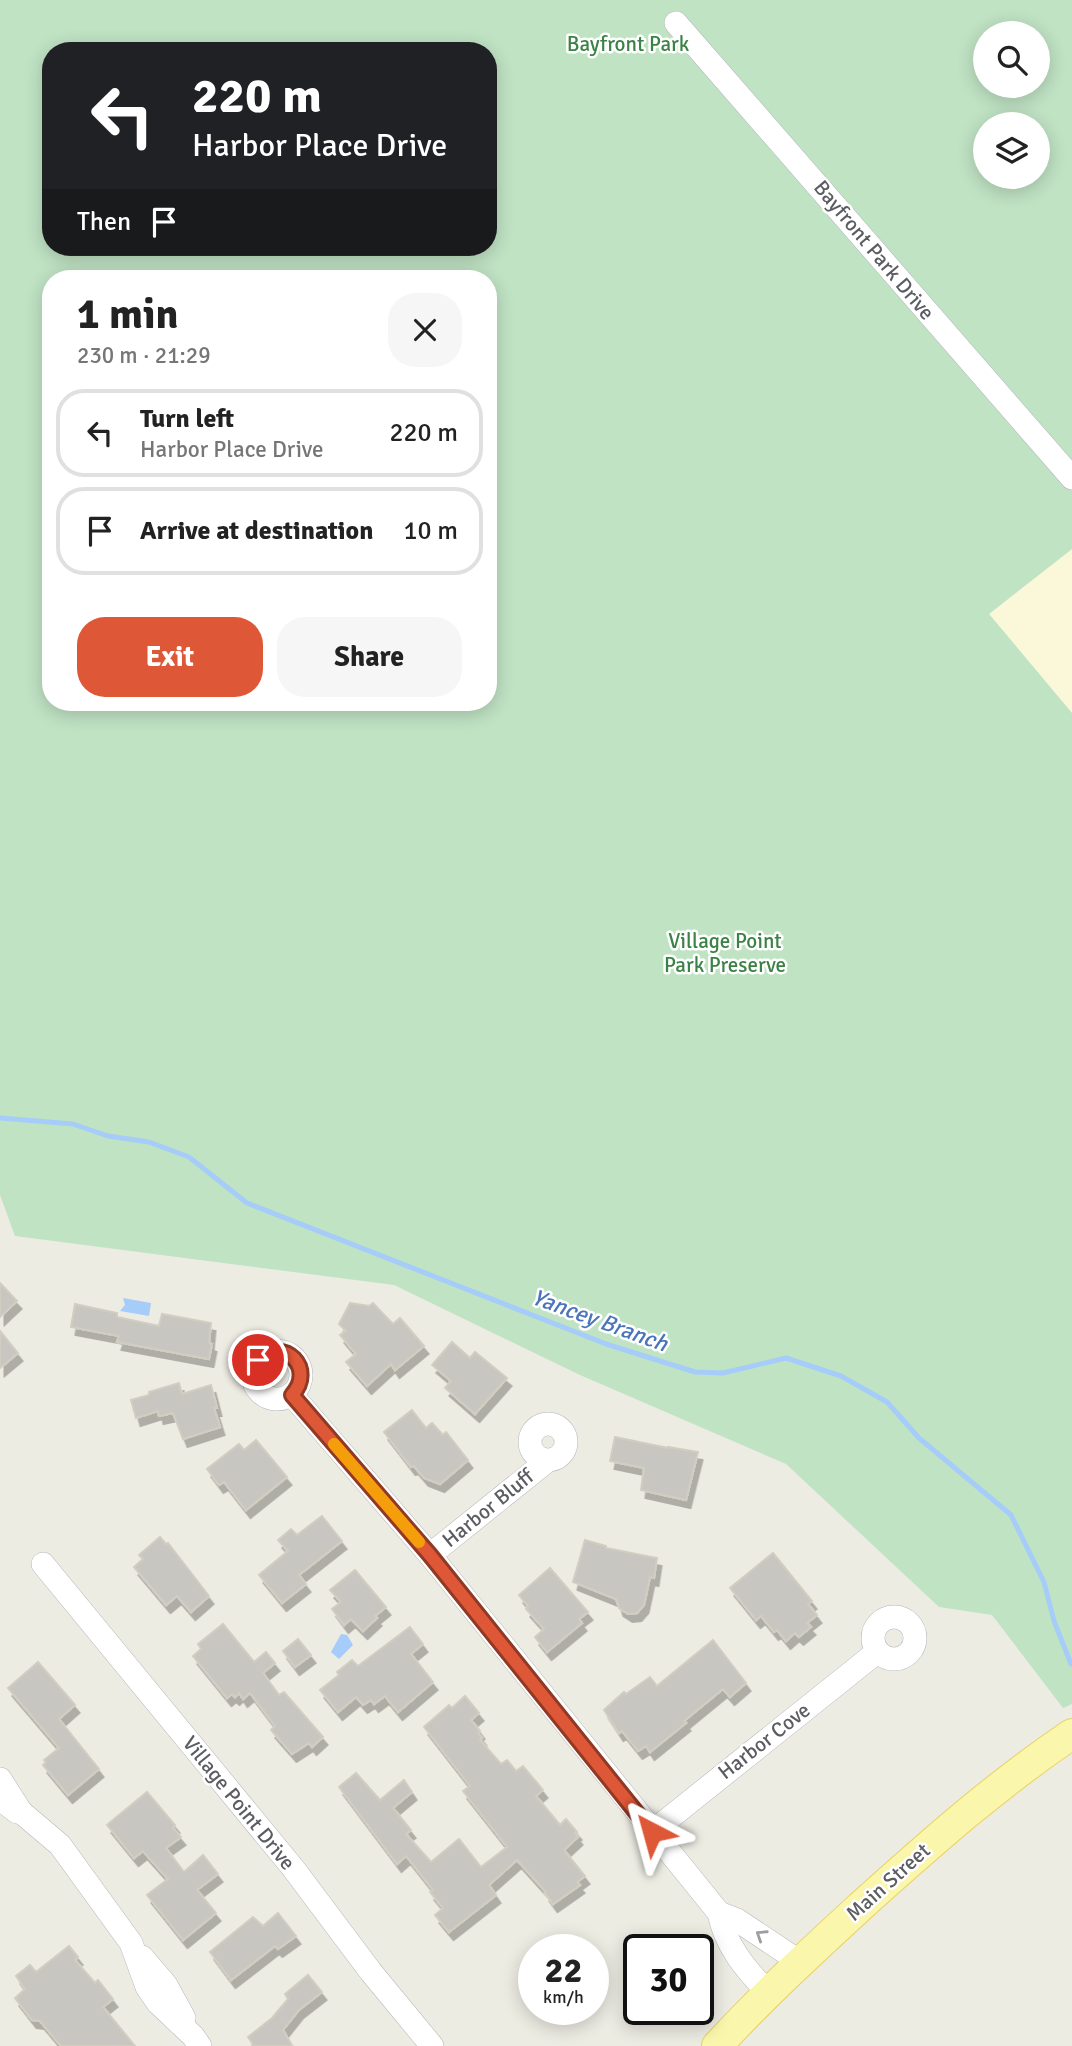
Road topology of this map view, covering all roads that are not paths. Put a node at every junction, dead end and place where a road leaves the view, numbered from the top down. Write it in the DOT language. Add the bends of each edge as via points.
graph roads {
  1 [pos="676,23"];
  2 [pos="1072,478"];
  3 [pos="292,1395"];
  4 [pos="547,1461"];
  5 [pos="430,1555"];
  6 [pos="43,1564"];
  7 [pos="877,1651"];
  8 [pos="1072,1734"];
  9 [pos="0,1779"];
  10 [pos="0,1799"];
  11 [pos="21,1812"];
  12 [pos="652,1832"];
  13 [pos="719,1913"];
  14 [pos="800,1962"];
  15 [pos="768,1992"];
  16 [pos="197,2041"];
  17 [pos="432,2046"];
  18 [pos="717,2046"];
  1 -- 2 [label="street, Bayfront Park Drive"];
  3 -- 5 [label="street"];
  4 -- 5 [label="street, Harbor Bluff"];
  5 -- 12 [label="street"];
  6 -- 17 [label="street, Village Point Drive" via="293,1868"];
  7 -- 12 [label="street, Harbor Cove"];
  8 -- 14 [label="main road, Main Street" via="950,1825"];
  9 -- 11 [label="street"];
  10 -- 11 [label="street"];
  11 -- 16 [label="street" via="60,1845 131,1943 158,2003"];
  12 -- 13 [label="street"];
  14 -- 13 [label="street, one-way"];
  13 -- 15 [label="street" via="723,1933"];
  14 -- 15 [label="main road, Main Street"];
  15 -- 18 [label="main road, Main Street"];
}
